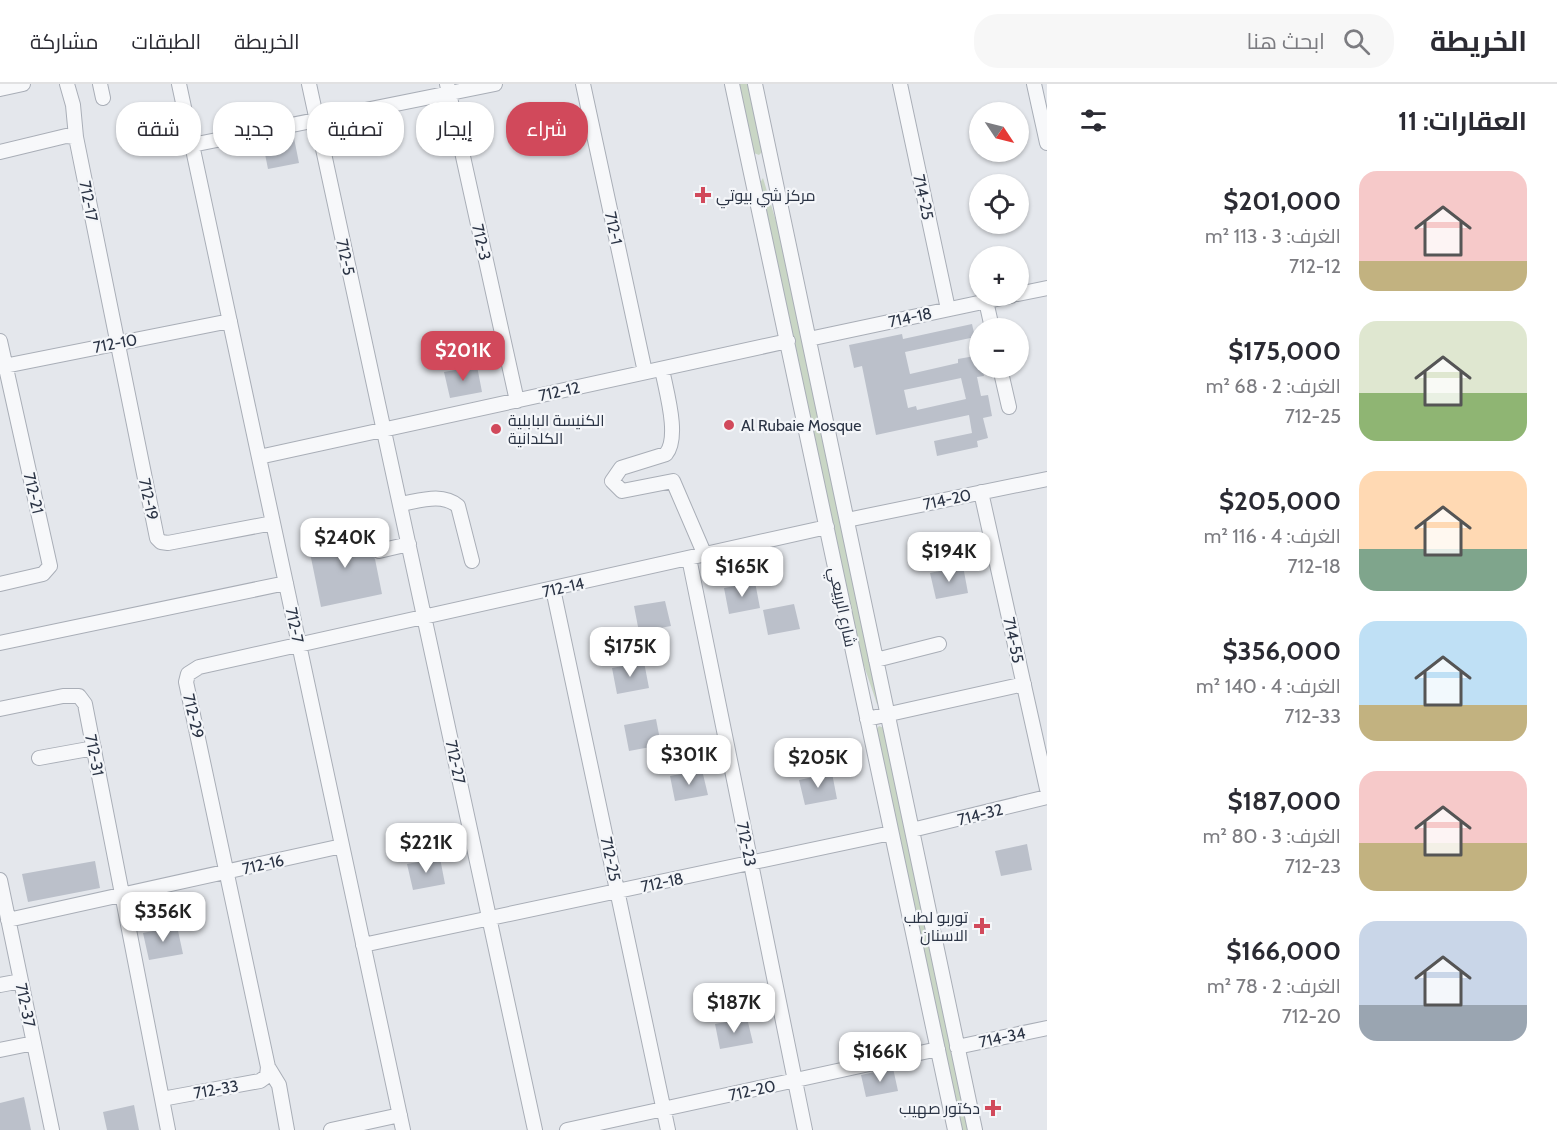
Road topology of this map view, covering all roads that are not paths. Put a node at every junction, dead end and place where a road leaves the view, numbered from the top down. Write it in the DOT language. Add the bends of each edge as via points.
graph roads {
  1 [pos="23,84"];
  2 [pos="66,84"];
  3 [pos="179,84"];
  4 [pos="309,84"];
  5 [pos="495,84"];
  6 [pos="583,84"];
  7 [pos="732,84"];
  8 [pos="755,84"];
  9 [pos="900,84"];
  10 [pos="1034,84"];
  11 [pos="0,89"];
  12 [pos="448,89"];
  13 [pos="183,102"];
  14 [pos="313,102"];
  15 [pos="393,102"];
  16 [pos="307,122"];
  17 [pos="76,136"];
  18 [pos="201,143"];
  19 [pos="1047,143"];
  20 [pos="0,152"];
  21 [pos="194,156"];
  22 [pos="325,156"];
  23 [pos="773,168"];
  24 [pos="752,171"];
  25 [pos="1047,288"];
  26 [pos="1029,292"];
  27 [pos="969,305"];
  28 [pos="948,309"];
  29 [pos="230,321"];
  30 [pos="809,339"];
  31 [pos="0,341"];
  32 [pos="788,341"];
  33 [pos="116,343"];
  34 [pos="2,366"];
  35 [pos="662,369"];
  36 [pos="645,372"];
  37 [pos="1002,378"];
  38 [pos="517,401"];
  39 [pos="1009,407"];
  40 [pos="384,430"];
  41 [pos="259,457"];
  42 [pos="1047,479"];
  43 [pos="981,492"];
  44 [pos="400,504"];
  45 [pos="847,520"];
  46 [pos="273,523"];
  47 [pos="826,527"];
  48 [pos="408,544"];
  49 [pos="379,550"];
  50 [pos="704,554"];
  51 [pos="689,558"];
  52 [pos="472,561"];
  53 [pos="286,583"];
  54 [pos="0,584"];
  55 [pos="553,589"];
  56 [pos="424,618"];
  57 [pos="0,643"];
  58 [pos="939,644"];
  59 [pos="300,646"];
  60 [pos="876,660"];
  61 [pos="1024,684"];
  62 [pos="0,709"];
  63 [pos="888,714"];
  64 [pos="867,719"];
  65 [pos="94,748"];
  66 [pos="39,758"];
  67 [pos="1047,789"];
  68 [pos="1047,797"];
  69 [pos="912,830"];
  70 [pos="891,833"];
  71 [pos="342,846"];
  72 [pos="751,863"];
  73 [pos="229,872"];
  74 [pos="0,880"];
  75 [pos="618,891"];
  76 [pos="121,895"];
  77 [pos="5,913"];
  78 [pos="489,918"];
  79 [pos="363,945"];
  80 [pos="21,981"];
  81 [pos="0,985"];
  82 [pos="1047,1028"];
  83 [pos="34,1042"];
  84 [pos="957,1047"];
  85 [pos="938,1049"];
  86 [pos="0,1050"];
  87 [pos="268,1066"];
  88 [pos="795,1080"];
  89 [pos="162,1099"];
  90 [pos="664,1109"];
  91 [pos="400,1115"];
  92 [pos="52,1130"];
  93 [pos="168,1130"];
  94 [pos="287,1130"];
  95 [pos="331,1130"];
  96 [pos="403,1130"];
  97 [pos="535,1130"];
  98 [pos="567,1130"];
  99 [pos="668,1130"];
  100 [pos="804,1130"];
  101 [pos="955,1130"];
  102 [pos="975,1130"];
  1 -- 11 [label="street"];
  2 -- 17 [label="street, 712-17"];
  3 -- 13 [label="street, 712-7"];
  4 -- 14 [label="street, 712-5"];
  5 -- 12 [label="street"];
  6 -- 36 [label="street, 712-1"];
  7 -- 24 [label="street, شارع الربيعي"];
  8 -- 23 [label="street, شارع الربيعي"];
  9 -- 28 [label="street, 714-25"];
  10 -- 19 [label="street"];
  12 -- 15 [label="street"];
  12 -- 38 [label="street, 712-3"];
  16 -- 18 [label="street"];
  17 -- 20 [label="street"];
  17 -- 33 [label="street, 712-17"];
  21 -- 29 [label="street, 712-7"];
  22 -- 40 [label="street, 712-5"];
  23 -- 24 [label="street"];
  23 -- 30 [label="street, شارع الربيعي"];
  24 -- 32 [label="street, شارع الربيعي"];
  25 -- 26 [label="street"];
  27 -- 28 [label="street, 714-18"];
  28 -- 30 [label="street, 714-18"];
  29 -- 33 [label="street, 712-10"];
  29 -- 41 [label="street, 712-7"];
  30 -- 45 [label="street, شارع الربيعي"];
  31 -- 34 [label="street"];
  32 -- 35 [label="street, 712-12"];
  32 -- 47 [label="street, شارع الربيعي"];
  33 -- 34 [label="street, 712-10"];
  33 -- 46 [label="street, 712-19" via="157,538 168,543"];
  34 -- 54 [label="street, 712-21" via="50,566 43,574"];
  35 -- 36 [label="street, 712-12"];
  35 -- 50 [label="street" via="673,435 670,449 666,454 621,468 612,482 622,491 630,491 673,481"];
  36 -- 38 [label="street, 712-12"];
  37 -- 39 [label="street"];
  38 -- 40 [label="street, 712-12"];
  40 -- 41 [label="street, 712-12"];
  40 -- 44 [label="street, 712-27"];
  41 -- 46 [label="street, 712-7"];
  42 -- 43 [label="street, 714-20"];
  43 -- 45 [label="street, 714-20"];
  43 -- 61 [label="street, 714-55"];
  44 -- 48 [label="street, 712-27"];
  44 -- 52 [label="street" via="452,500 458,506"];
  45 -- 60 [label="street, شارع الربيعي"];
  46 -- 53 [label="street, 712-7"];
  47 -- 50 [label="street, 712-14"];
  47 -- 64 [label="street, شارع الربيعي"];
  48 -- 49 [label="street"];
  48 -- 56 [label="street, 712-27"];
  50 -- 51 [label="street, 712-14"];
  51 -- 55 [label="street, 712-14"];
  51 -- 72 [label="street, 712-23"];
  53 -- 57 [label="street"];
  53 -- 59 [label="street, 712-7"];
  55 -- 56 [label="street, 712-14"];
  55 -- 75 [label="street, 712-25"];
  56 -- 59 [label="street, 712-14"];
  56 -- 78 [label="street, 712-27"];
  58 -- 60 [label="street"];
  59 -- 71 [label="street, 712-7"];
  59 -- 73 [label="street, 712-29" via="199,667 188,674 186,682"];
  60 -- 63 [label="street, شارع الربيعي"];
  61 -- 63 [label="street"];
  61 -- 67 [label="street, 714-55"];
  62 -- 65 [label="street, 712-31" via="79,696 85,704"];
  63 -- 64 [label="street"];
  63 -- 69 [label="street, شارع الربيعي"];
  64 -- 70 [label="street, شارع الربيعي"];
  65 -- 66 [label="street"];
  65 -- 76 [label="street, 712-31"];
  68 -- 69 [label="street, 714-32"];
  69 -- 84 [label="street, شارع الربيعي"];
  70 -- 72 [label="street, 712-18"];
  70 -- 85 [label="street, شارع الربيعي"];
  71 -- 73 [label="street, 712-16"];
  71 -- 79 [label="street, 712-7"];
  72 -- 75 [label="street, 712-18"];
  72 -- 88 [label="street, 712-23"];
  73 -- 76 [label="street, 712-16"];
  73 -- 87 [label="street"];
  74 -- 77 [label="street, 712-37"];
  75 -- 78 [label="street, 712-18"];
  75 -- 90 [label="street, 712-25"];
  76 -- 77 [label="street, 712-16"];
  76 -- 89 [label="street"];
  77 -- 80 [label="street, 712-37"];
  78 -- 79 [label="street, 712-18"];
  78 -- 97 [label="street, 712-27"];
  79 -- 91 [label="street, 712-7"];
  80 -- 81 [label="street"];
  80 -- 83 [label="street, 712-37"];
  82 -- 84 [label="street, 714-34"];
  83 -- 86 [label="street"];
  83 -- 92 [label="street, 712-37"];
  84 -- 102 [label="street, شارع الربيعي"];
  85 -- 88 [label="street, 712-20"];
  85 -- 101 [label="street, شارع الربيعي"];
  87 -- 89 [label="street, 712-33" via="267,1076 260,1081"];
  87 -- 94 [label="street" via="279,1084"];
  88 -- 90 [label="street, 712-20"];
  88 -- 100 [label="street, 712-23"];
  89 -- 93 [label="street"];
  90 -- 98 [label="street, 712-20"];
  90 -- 99 [label="street, 712-25"];
  91 -- 95 [label="street"];
  91 -- 96 [label="street, 712-7"];
}
